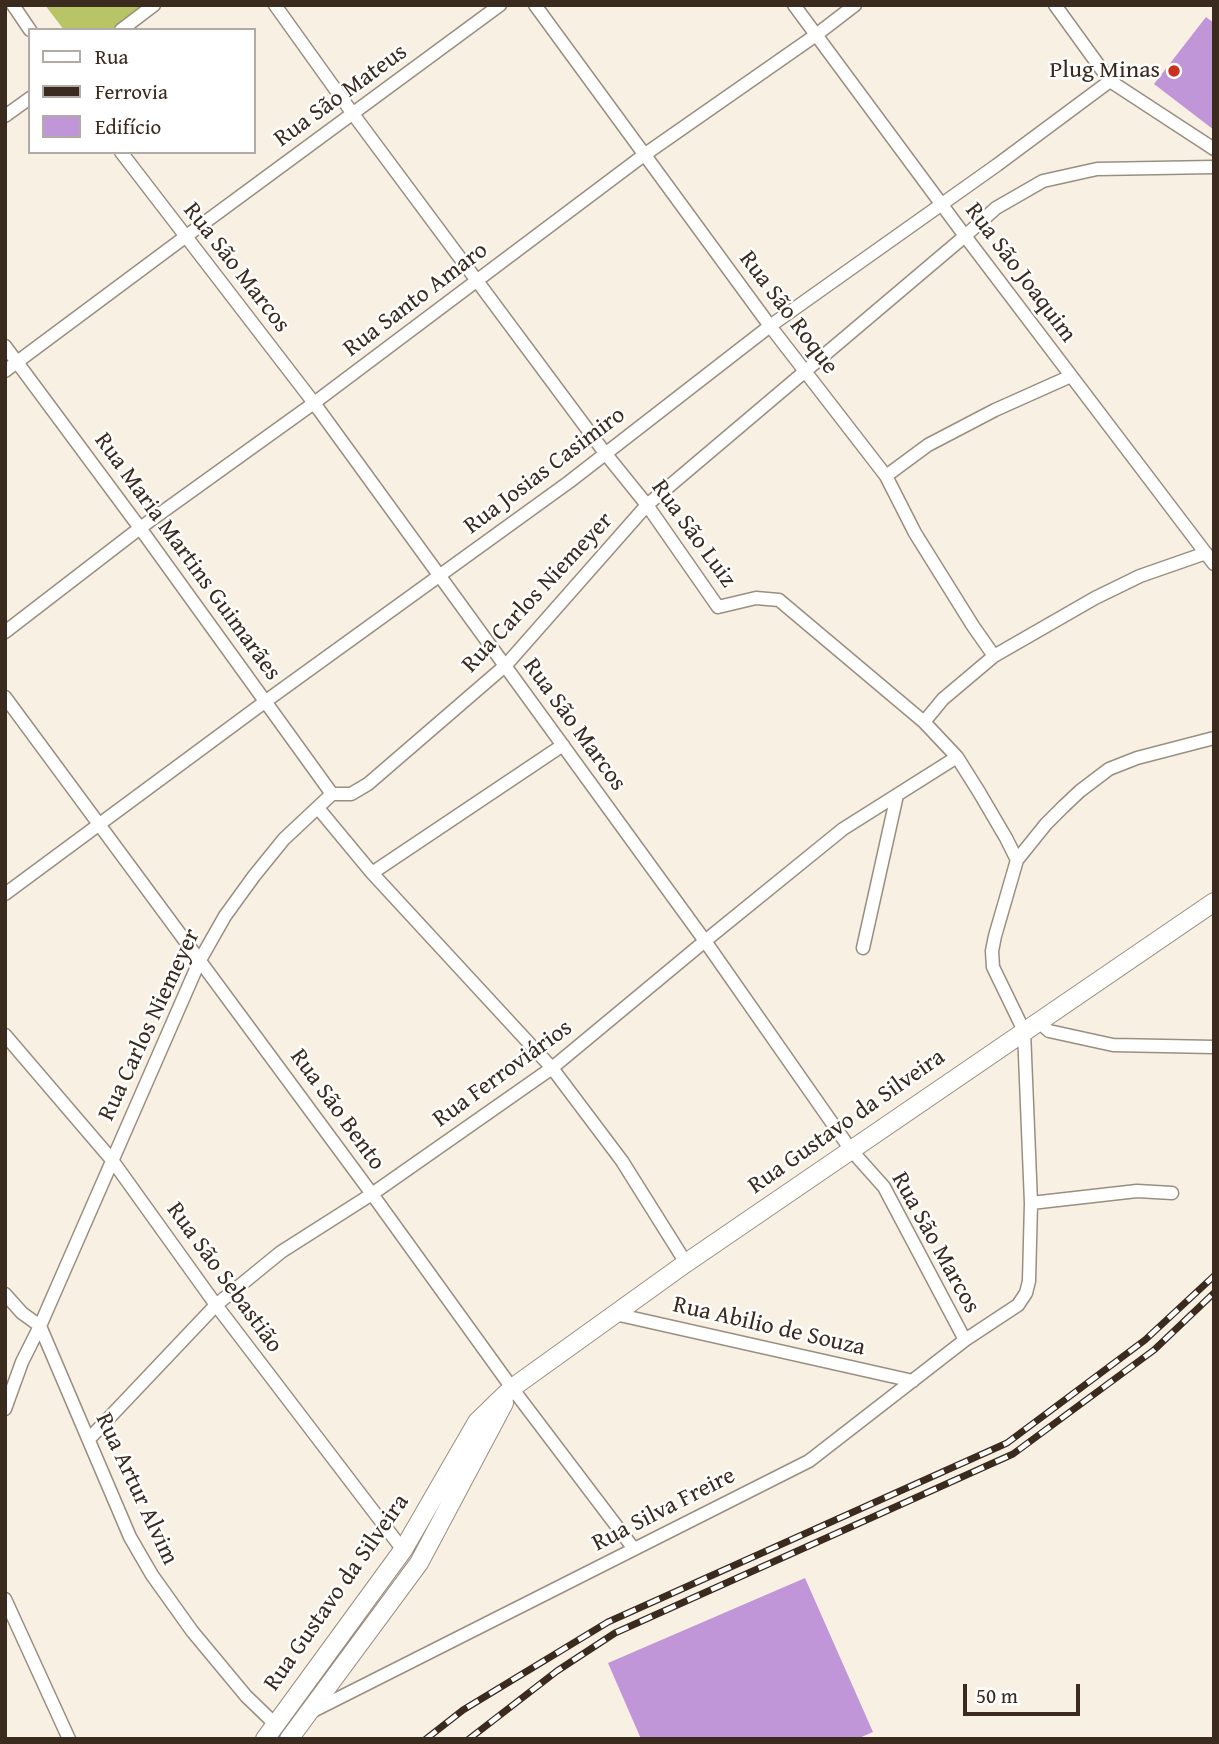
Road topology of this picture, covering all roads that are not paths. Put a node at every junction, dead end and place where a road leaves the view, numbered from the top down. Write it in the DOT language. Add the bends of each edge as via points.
graph roads {
  1 [pos="13,5"];
  2 [pos="154,5"];
  3 [pos="275,5"];
  4 [pos="500,5"];
  5 [pos="535,5"];
  6 [pos="794,5"];
  7 [pos="855,5"];
  8 [pos="1055,5"];
  9 [pos="29,28"];
  10 [pos="124,28"];
  11 [pos="816,35"];
  12 [pos="1110,81"];
  13 [pos="28,99"];
  14 [pos="353,114"];
  15 [pos="5,116"];
  16 [pos="1214,149"];
  17 [pos="123,154"];
  18 [pos="644,155"];
  19 [pos="1214,167"];
  20 [pos="942,204"];
  21 [pos="965,236"];
  22 [pos="185,237"];
  23 [pos="477,281"];
  24 [pos="771,326"];
  25 [pos="5,345"];
  26 [pos="18,362"];
  27 [pos="805,370"];
  28 [pos="5,371"];
  29 [pos="1070,376"];
  30 [pos="314,403"];
  31 [pos="605,453"];
  32 [pos="886,476"];
  33 [pos="647,505"];
  34 [pos="140,528"];
  35 [pos="1206,553"];
  36 [pos="1214,565"];
  37 [pos="438,575"];
  38 [pos="5,632"];
  39 [pos="994,656"];
  40 [pos="506,665"];
  41 [pos="5,696"];
  42 [pos="266,701"];
  43 [pos="924,722"];
  44 [pos="1214,738"];
  45 [pos="563,745"];
  46 [pos="957,757"];
  47 [pos="332,794"];
  48 [pos="897,795"];
  49 [pos="318,808"];
  50 [pos="100,825"];
  51 [pos="1017,860"];
  52 [pos="372,873"];
  53 [pos="5,894"];
  54 [pos="1214,902"];
  55 [pos="705,941"];
  56 [pos="863,948"];
  57 [pos="200,960"];
  58 [pos="1031,1026"];
  59 [pos="5,1035"];
  60 [pos="1214,1047"];
  61 [pos="552,1068"];
  62 [pos="851,1150"];
  63 [pos="112,1160"];
  64 [pos="1172,1193"];
  65 [pos="372,1194"];
  66 [pos="1031,1203"];
  67 [pos="686,1263"];
  68 [pos="5,1294"];
  69 [pos="216,1305"];
  70 [pos="615,1314"];
  71 [pos="40,1326"];
  72 [pos="965,1339"];
  73 [pos="913,1381"];
  74 [pos="512,1388"];
  75 [pos="5,1409"];
  76 [pos="89,1439"];
  77 [pos="634,1549"];
  78 [pos="403,1550"];
  79 [pos="5,1599"];
  80 [pos="306,1714"];
  81 [pos="270,1731"];
  82 [pos="69,1739"];
  83 [pos="289,1739"];
  1 -- 9 [label="street"];
  2 -- 10 [label="street"];
  3 -- 14 [label="street, Rua São Luiz"];
  4 -- 14 [label="street, Rua São Mateus"];
  5 -- 18 [label="street, Rua São Roque"];
  6 -- 11 [label="street, Rua São Joaquim"];
  7 -- 11 [label="street, Rua Santo Amaro"];
  8 -- 12 [label="street"];
  11 -- 18 [label="street, Rua Santo Amaro"];
  11 -- 20 [label="street, Rua São Joaquim"];
  12 -- 16 [label="street"];
  12 -- 20 [label="street, Rua Josias Casimiro"];
  13 -- 15 [label="street"];
  14 -- 22 [label="street, Rua São Mateus"];
  14 -- 23 [label="street, Rua São Luiz"];
  17 -- 22 [label="street, Rua São Marcos"];
  18 -- 23 [label="street, Rua Santo Amaro"];
  18 -- 24 [label="street, Rua São Roque"];
  19 -- 21 [label="street, Rua Carlos Niemeyer" via="1097,169 1043,181 996,208"];
  20 -- 21 [label="street, Rua São Joaquim"];
  20 -- 24 [label="street, Rua Josias Casimiro"];
  21 -- 27 [label="street, Rua Carlos Niemeyer"];
  21 -- 29 [label="street, Rua São Joaquim"];
  22 -- 26 [label="street, Rua São Mateus"];
  22 -- 30 [label="street, Rua São Marcos"];
  23 -- 30 [label="street, Rua Santo Amaro"];
  23 -- 31 [label="street, Rua São Luiz"];
  24 -- 27 [label="street, Rua São Roque"];
  24 -- 31 [label="street, Rua Josias Casimiro"];
  25 -- 26 [label="street, Rua Maria Martins Guimarães"];
  26 -- 28 [label="street, Rua São Mateus"];
  26 -- 34 [label="street, Rua Maria Martins Guimarães"];
  27 -- 32 [label="street, Rua São Roque"];
  27 -- 33 [label="street, Rua Carlos Niemeyer"];
  29 -- 32 [label="street" via="928,445"];
  29 -- 35 [label="street, Rua São Joaquim"];
  30 -- 34 [label="street, Rua Santo Amaro"];
  30 -- 37 [label="street, Rua São Marcos"];
  31 -- 33 [label="street, Rua São Luiz"];
  31 -- 37 [label="street, Rua Josias Casimiro"];
  32 -- 39 [label="street, Rua São Roque" via="915,533"];
  33 -- 40 [label="street, Rua Carlos Niemeyer"];
  33 -- 43 [label="street, Rua São Luiz" via="718,607 756,598 779,600"];
  34 -- 38 [label="street, Rua Santo Amaro"];
  34 -- 42 [label="street, Rua Maria Martins Guimarães"];
  35 -- 36 [label="street, Rua São Joaquim"];
  35 -- 39 [label="street" via="1140,576"];
  37 -- 40 [label="street, Rua São Marcos"];
  37 -- 42 [label="street, Rua Josias Casimiro"];
  39 -- 43 [label="street" via="943,699"];
  40 -- 45 [label="street, Rua São Marcos"];
  40 -- 47 [label="street, Rua Carlos Niemeyer" via="368,784 351,794"];
  41 -- 50 [label="street, Rua São Bento"];
  42 -- 47 [label="street, Rua Maria Martins Guimarães"];
  42 -- 50 [label="street, Rua Josias Casimiro"];
  43 -- 46 [label="street, Rua São Luiz"];
  44 -- 51 [label="street" via="1109,769 1063,807"];
  45 -- 52 [label="street"];
  45 -- 55 [label="street, Rua São Marcos"];
  46 -- 48 [label="street, Rua Ferroviários"];
  46 -- 51 [label="street, Rua São Luiz"];
  47 -- 49 [label="street, Rua Carlos Niemeyer"];
  48 -- 55 [label="street, Rua Ferroviários" via="843,829"];
  48 -- 56 [label="street"];
  49 -- 52 [label="street"];
  49 -- 57 [label="street, Rua Carlos Niemeyer" via="284,839 254,876"];
  50 -- 53 [label="street, Rua Josias Casimiro"];
  50 -- 57 [label="street, Rua São Bento"];
  51 -- 58 [label="street" via="992,959 999,983"];
  52 -- 61 [label="street"];
  54 -- 58 [label="main road, Rua Gustavo da Silveira"];
  55 -- 61 [label="street, Rua Ferroviários"];
  55 -- 62 [label="street, Rua São Marcos"];
  57 -- 63 [label="street, Rua Carlos Niemeyer"];
  57 -- 65 [label="street, Rua São Bento"];
  58 -- 60 [label="street" via="1113,1045"];
  58 -- 62 [label="main road, Rua Gustavo da Silveira"];
  58 -- 66 [label="street"];
  59 -- 63 [label="street, Rua São Sebastião"];
  61 -- 65 [label="street, Rua Ferroviários"];
  61 -- 67 [label="street" via="622,1161"];
  62 -- 67 [label="main road, Rua Gustavo da Silveira"];
  62 -- 72 [label="street, Rua São Marcos" via="884,1187"];
  63 -- 69 [label="street, Rua São Sebastião"];
  63 -- 71 [label="street, Rua Carlos Niemeyer"];
  64 -- 66 [label="street" via="1137,1191"];
  65 -- 69 [label="street, Rua Ferroviários" via="281,1252"];
  65 -- 74 [label="street, Rua São Bento"];
  66 -- 72 [label="street, Rua Silva Freire" via="1026,1293 1017,1306"];
  67 -- 70 [label="main road, Rua Gustavo da Silveira"];
  68 -- 71 [label="street, Rua Artur Alvim"];
  69 -- 76 [label="street, Rua Ferroviários"];
  69 -- 78 [label="street, Rua São Sebastião"];
  70 -- 73 [label="street, Rua Abilio de Souza"];
  70 -- 74 [label="main road, Rua Gustavo da Silveira"];
  71 -- 75 [label="street, Rua Carlos Niemeyer"];
  71 -- 76 [label="street, Rua Artur Alvim"];
  72 -- 73 [label="street, Rua Silva Freire"];
  73 -- 77 [label="street, Rua Silva Freire" via="809,1461"];
  74 -- 77 [label="street, Rua São Bento"];
  74 -- 78 [label="main road, Rua Gustavo da Silveira" via="477,1422"];
  74 -- 80 [label="main road, Rua Gustavo da Silveira" via="419,1563"];
  76 -- 81 [label="street, Rua Artur Alvim" via="130,1537 152,1575"];
  77 -- 80 [label="street, Rua Silva Freire"];
  78 -- 81 [label="main road, Rua Gustavo da Silveira"];
  79 -- 82 [label="street"];
  80 -- 83 [label="main road, Rua Gustavo da Silveira"];
}
